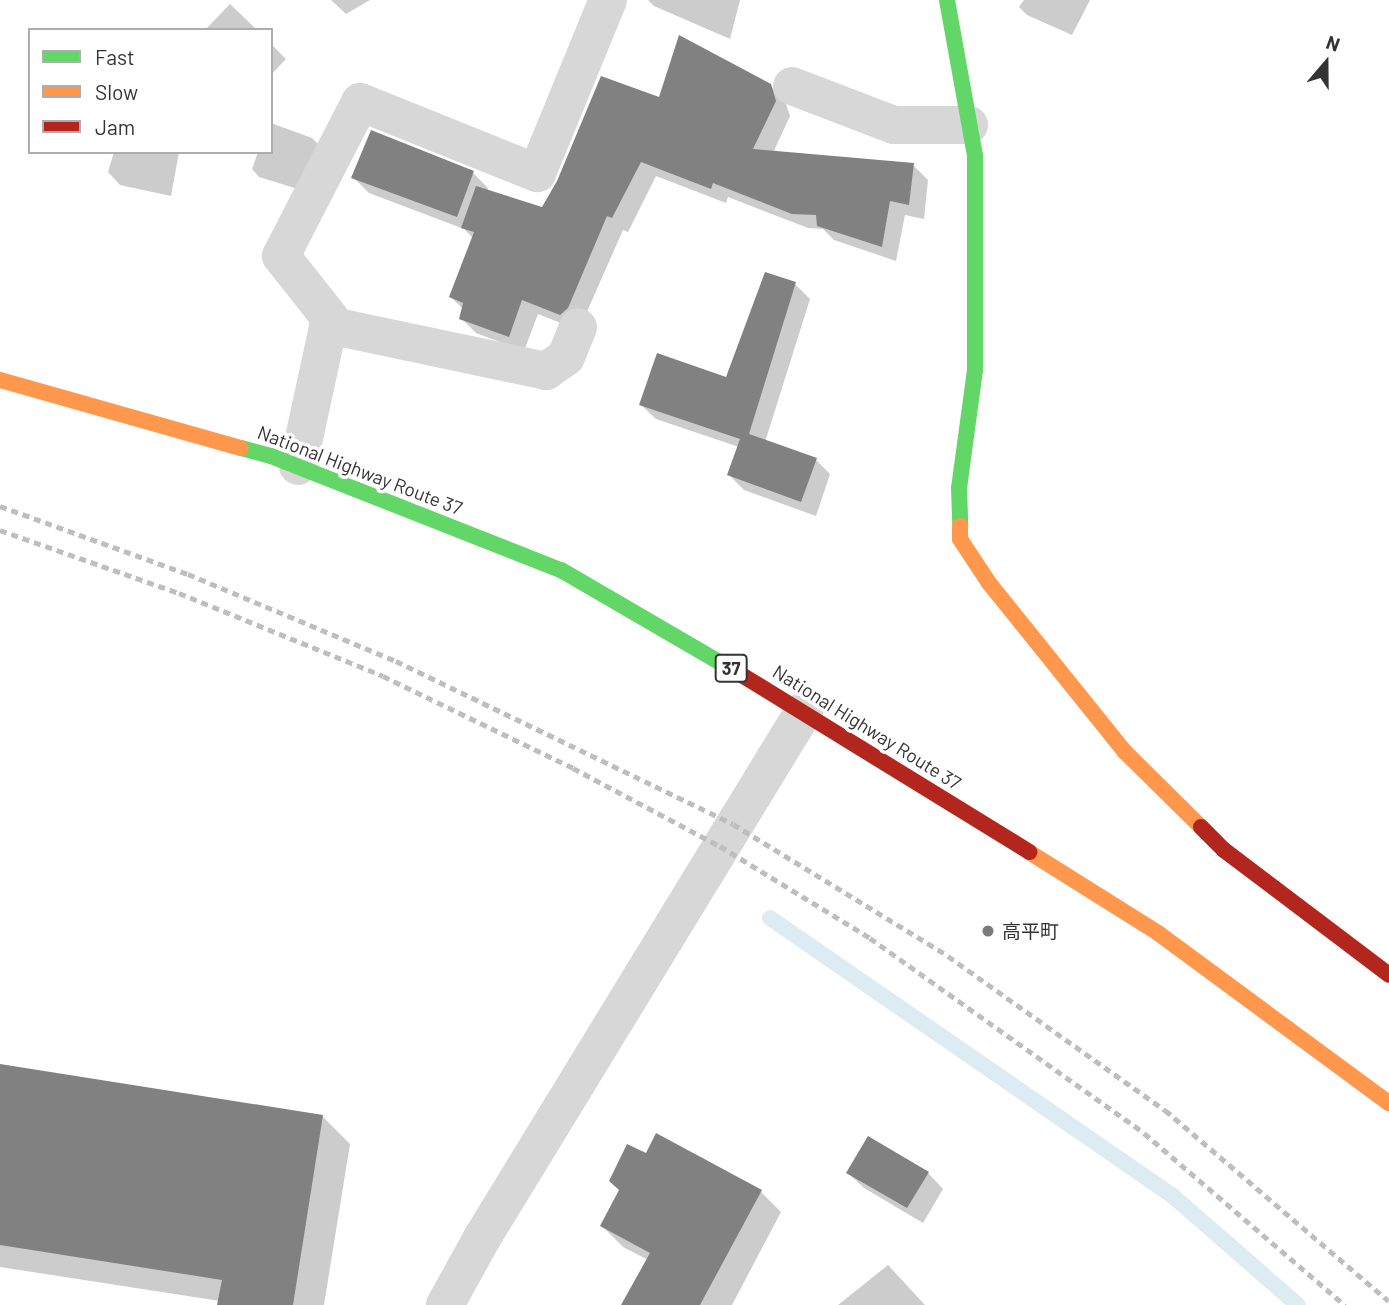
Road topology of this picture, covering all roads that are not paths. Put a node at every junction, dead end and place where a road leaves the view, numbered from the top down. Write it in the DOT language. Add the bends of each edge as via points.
graph roads {
  1 [pos="608,0"];
  2 [pos="947,0"];
  3 [pos="792,86"];
  4 [pos="969,125"];
  5 [pos="328,325"];
  6 [pos="578,327"];
  7 [pos="0,380"];
  8 [pos="298,466"];
  9 [pos="804,711"];
  10 [pos="1389,975"];
  11 [pos="1389,1103"];
  12 [pos="444,1305"];
  1 -- 5 [label="street" via="537,173 360,102 281,256 330,318"];
  2 -- 4 [label="main road"];
  3 -- 4 [label="street" via="894,125"];
  4 -- 10 [label="main road" via="975,155 975,370 959,488 960,539 989,583 1124,751 1224,850"];
  5 -- 6 [label="street" via="546,371 566,357"];
  5 -- 8 [label="street"];
  7 -- 8 [label="main road, National Highway Route 37 / 37"];
  8 -- 9 [label="main road, National Highway Route 37 / 37" via="561,570"];
  9 -- 11 [label="main road, National Highway Route 37 / 37" via="1158,933"];
  9 -- 12 [label="street"];
}
